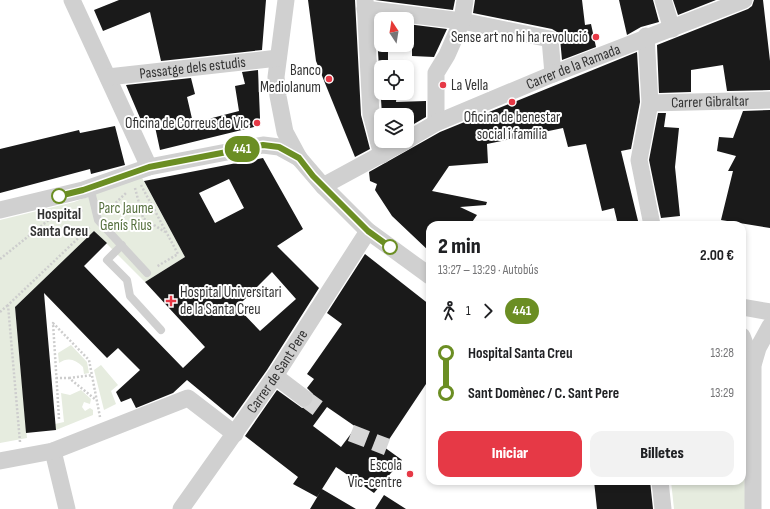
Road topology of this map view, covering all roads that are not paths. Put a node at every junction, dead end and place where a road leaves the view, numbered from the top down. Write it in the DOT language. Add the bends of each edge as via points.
graph roads {
  1 [pos="72,0"];
  2 [pos="286,0"];
  3 [pos="465,0"];
  4 [pos="663,0"];
  5 [pos="741,1"];
  6 [pos="365,4"];
  7 [pos="462,21"];
  8 [pos="672,29"];
  9 [pos="646,36"];
  10 [pos="278,58"];
  11 [pos="553,74"];
  12 [pos="108,77"];
  13 [pos="770,100"];
  14 [pos="650,103"];
  15 [pos="281,114"];
  16 [pos="436,123"];
  17 [pos="414,136"];
  18 [pos="263,145"];
  19 [pos="394,148"];
  20 [pos="382,155"];
  21 [pos="299,158"];
  22 [pos="144,174"];
  23 [pos="323,186"];
  24 [pos="90,187"];
  25 [pos="0,210"];
  26 [pos="651,221"];
  27 [pos="368,231"];
  28 [pos="122,245"];
  29 [pos="147,273"];
  30 [pos="426,273"];
  31 [pos="746,307"];
  32 [pos="767,310"];
  33 [pos="770,326"];
  34 [pos="161,330"];
  35 [pos="746,347"];
  36 [pos="753,365"];
  37 [pos="276,376"];
  38 [pos="304,398"];
  39 [pos="235,434"];
  40 [pos="53,451"];
  41 [pos="0,461"];
  42 [pos="660,485"];
  43 [pos="67,509"];
  44 [pos="181,509"];
  45 [pos="663,509"];
  46 [pos="753,509"];
  1 -- 12 [label="street"];
  2 -- 10 [label="street"];
  3 -- 7 [label="street"];
  4 -- 8 [label="street"];
  5 -- 8 [label="street, Carrer de la Ramada"];
  6 -- 7 [label="street"];
  6 -- 20 [label="street" via="371,114"];
  7 -- 11 [label="street" via="550,39"];
  7 -- 16 [label="street" via="436,73"];
  8 -- 9 [label="street, Carrer de la Ramada"];
  9 -- 11 [label="street, Carrer de la Ramada"];
  9 -- 14 [label="street"];
  10 -- 12 [label="street, Passatge dels estudis"];
  10 -- 15 [label="street" via="276,77"];
  11 -- 16 [label="street, Carrer de la Ramada"];
  12 -- 22 [label="street"];
  13 -- 14 [label="street, Carrer Gibraltar"];
  14 -- 26 [label="street" via="639,160"];
  15 -- 18 [label="street" via="273,132"];
  15 -- 21 [label="street" via="285,132"];
  16 -- 17 [label="street, Carrer de la Ramada"];
  18 -- 21 [label="street" via="279,147"];
  18 -- 22 [label="street"];
  19 -- 20 [label="street, Carrer de la Ramada"];
  20 -- 23 [label="street, Carrer de la Ramada"];
  21 -- 23 [label="street"];
  22 -- 24 [label="street"];
  23 -- 27 [label="street"];
  24 -- 25 [label="street"];
  24 -- 28 [label="lane" via="98,220"];
  27 -- 30 [label="street"];
  27 -- 37 [label="street, Carrer de Sant Pere"];
  28 -- 29 [label="lane"];
  28 -- 34 [label="lane" via="107,260 127,280 130,296"];
  31 -- 32 [label="street"];
  33 -- 36 [label="street" via="758,348"];
  35 -- 36 [label="street"];
  36 -- 46 [label="street"];
  37 -- 38 [label="street"];
  37 -- 39 [label="street, Carrer de Sant Pere"];
  39 -- 40 [label="street" via="188,398"];
  39 -- 44 [label="street, Carrer de Sant Pere"];
  40 -- 41 [label="street"];
  40 -- 43 [label="street"];
  42 -- 45 [label="street"];
}
